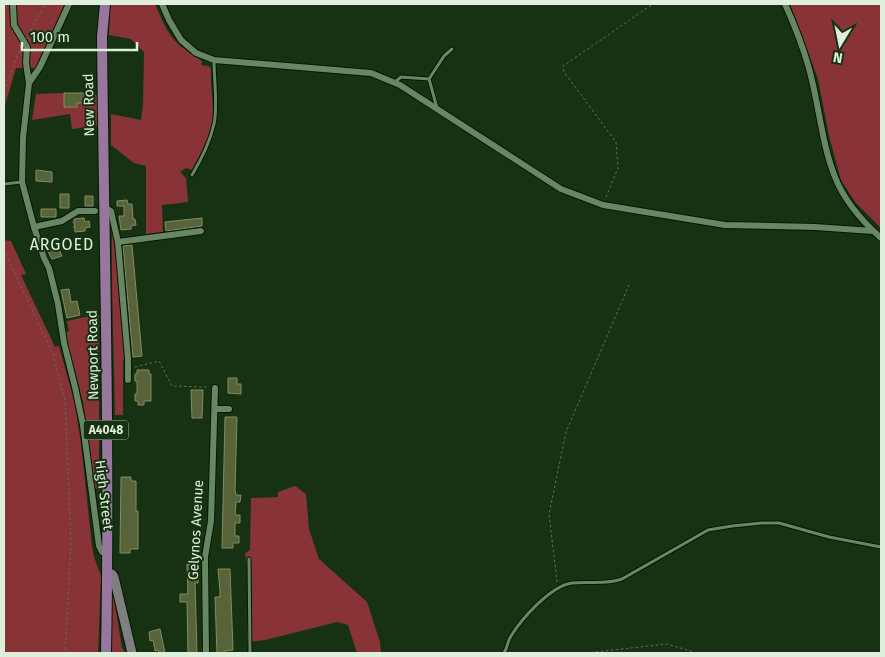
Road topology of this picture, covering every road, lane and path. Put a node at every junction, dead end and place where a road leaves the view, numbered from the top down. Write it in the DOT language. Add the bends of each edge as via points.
graph roads {
  1 [pos="12,4"];
  2 [pos="45,4"];
  3 [pos="69,4"];
  4 [pos="105,4"];
  5 [pos="162,4"];
  6 [pos="652,4"];
  7 [pos="785,4"];
  8 [pos="452,49"];
  9 [pos="214,60"];
  10 [pos="429,79"];
  11 [pos="394,82"];
  12 [pos="29,83"];
  13 [pos="4,91"];
  14 [pos="437,109"];
  15 [pos="192,175"];
  16 [pos="22,182"];
  17 [pos="4,184"];
  18 [pos="603,205"];
  19 [pos="99,209"];
  20 [pos="72,216"];
  21 [pos="34,227"];
  22 [pos="74,230"];
  23 [pos="200,231"];
  24 [pos="873,231"];
  25 [pos="881,238"];
  26 [pos="118,242"];
  27 [pos="4,250"];
  28 [pos="629,286"];
  29 [pos="135,368"];
  30 [pos="128,380"];
  31 [pos="213,387"];
  32 [pos="215,409"];
  33 [pos="229,409"];
  34 [pos="881,547"];
  35 [pos="108,552"];
  36 [pos="249,559"];
  37 [pos="107,573"];
  38 [pos="557,588"];
  39 [pos="65,653"];
  40 [pos="106,653"];
  41 [pos="132,653"];
  42 [pos="206,653"];
  43 [pos="250,653"];
  44 [pos="504,653"];
  45 [pos="586,653"];
  46 [pos="697,653"];
  1 -- 12 [label="street" via="14,25 27,47"];
  2 -- 13 [label="path, bridge" via="20,48"];
  3 -- 12 [label="street, High Street" via="40,67"];
  4 -- 19 [label="main road, New Road / A4048"];
  5 -- 9 [label="street" via="181,40 196,53"];
  6 -- 18 [label="path" via="563,66 564,72 616,142 618,168"];
  7 -- 24 [label="street" via="808,66 835,179"];
  8 -- 10 [label="lane"];
  9 -- 11 [label="street" via="371,73"];
  9 -- 15 [label="lane" via="214,126"];
  10 -- 11 [label="lane" via="401,77"];
  10 -- 14 [label="lane"];
  11 -- 14 [label="street"];
  12 -- 16 [label="street, High Street"];
  14 -- 18 [label="street" via="561,189"];
  16 -- 17 [label="lane"];
  16 -- 21 [label="street, High Street"];
  18 -- 24 [label="street" via="725,225"];
  19 -- 20 [label="street" via="78,211"];
  19 -- 26 [label="street" via="111,211"];
  19 -- 35 [label="main road, Newport Road / A4048" via="107,384"];
  20 -- 21 [label="street"];
  20 -- 22 [label="path"];
  21 -- 35 [label="street, High Street" via="50,268 81,415 98,546 102,552"];
  23 -- 26 [label="street"];
  24 -- 25 [label="street"];
  26 -- 30 [label="street"];
  27 -- 39 [label="path" via="53,354 65,401 71,543"];
  28 -- 38 [label="path" via="566,432 549,514"];
  29 -- 31 [label="path" via="159,361 172,386"];
  31 -- 32 [label="street, Gelynos Avenue"];
  32 -- 33 [label="street"];
  32 -- 42 [label="street, Gelynos Avenue" via="211,521 205,557"];
  34 -- 38 [label="lane" via="780,523 732,526 708,530 618,580 573,583"];
  35 -- 37 [label="main road, Newport Road / A4048"];
  36 -- 43 [label="lane"];
  37 -- 40 [label="main road, Newport Road / A4048"];
  37 -- 41 [label="main road" via="113,576"];
  38 -- 44 [label="lane" via="519,626"];
  45 -- 46 [label="path" via="667,644"];
}
